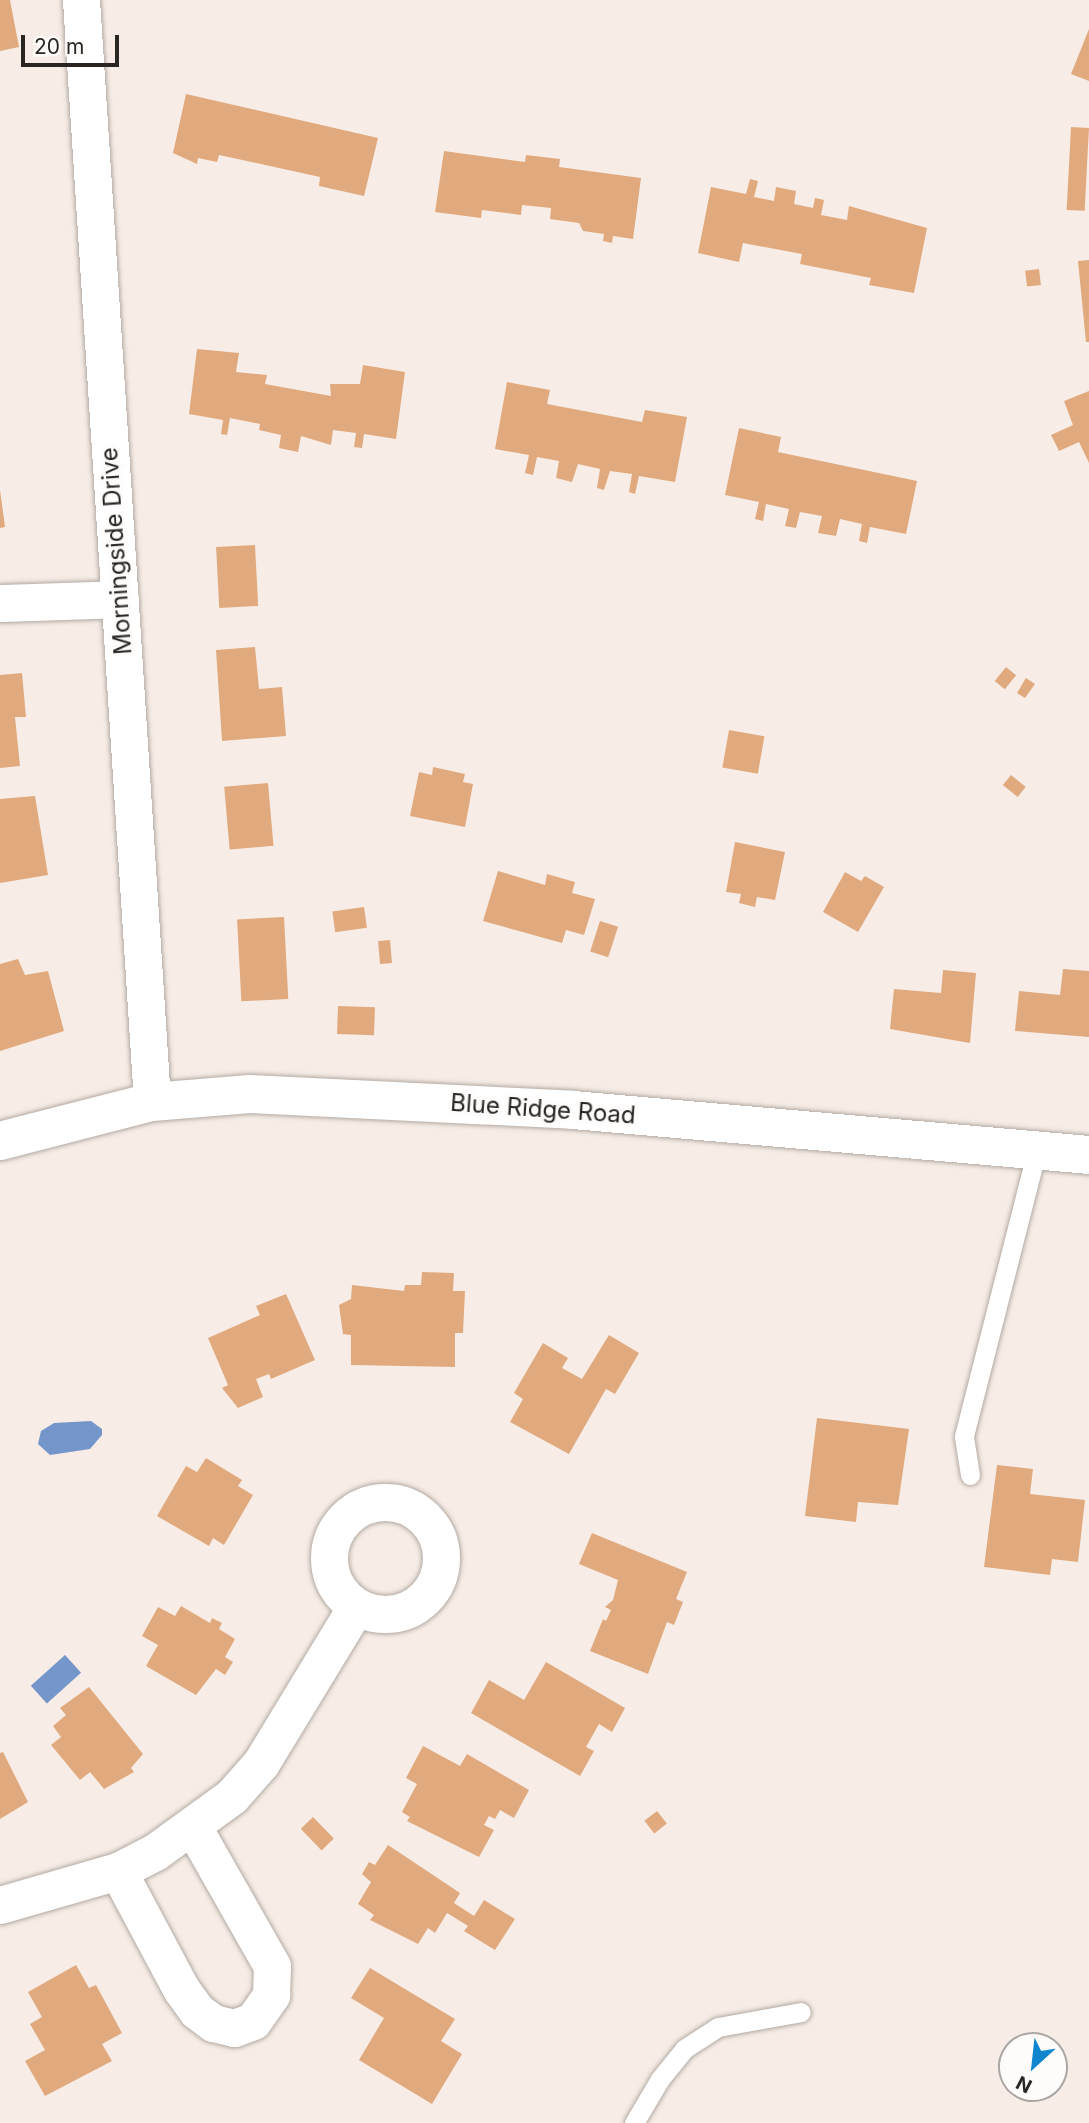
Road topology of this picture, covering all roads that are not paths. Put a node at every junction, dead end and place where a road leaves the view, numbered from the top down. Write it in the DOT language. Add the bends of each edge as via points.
graph roads {
  1 [pos="81,0"];
  2 [pos="120,599"];
  3 [pos="0,603"];
  4 [pos="152,1102"];
  5 [pos="0,1141"];
  6 [pos="1037,1150"];
  7 [pos="1089,1155"];
  8 [pos="970,1475"];
  9 [pos="356,1606"];
  10 [pos="193,1827"];
  11 [pos="118,1871"];
  12 [pos="0,1905"];
  13 [pos="801,2012"];
  14 [pos="634,2123"];
  1 -- 2 [label="street, Morningside Drive"];
  2 -- 3 [label="street"];
  2 -- 4 [label="street, Morningside Drive"];
  4 -- 5 [label="main road, Blue Ridge Road"];
  4 -- 6 [label="main road, Blue Ridge Road" via="250,1094 370,1097"];
  6 -- 7 [label="main road, Blue Ridge Road"];
  6 -- 8 [label="lane" via="964,1436"];
  9 -- 10 [label="street" via="261,1763 232,1796"];
  10 -- 11 [label="street"];
  10 -- 11 [label="street" via="272,1966 271,1995 253,2021 234,2028 213,2023 197,2011"];
  11 -- 12 [label="street"];
  13 -- 14 [label="lane" via="718,2027 684,2049"];
}
